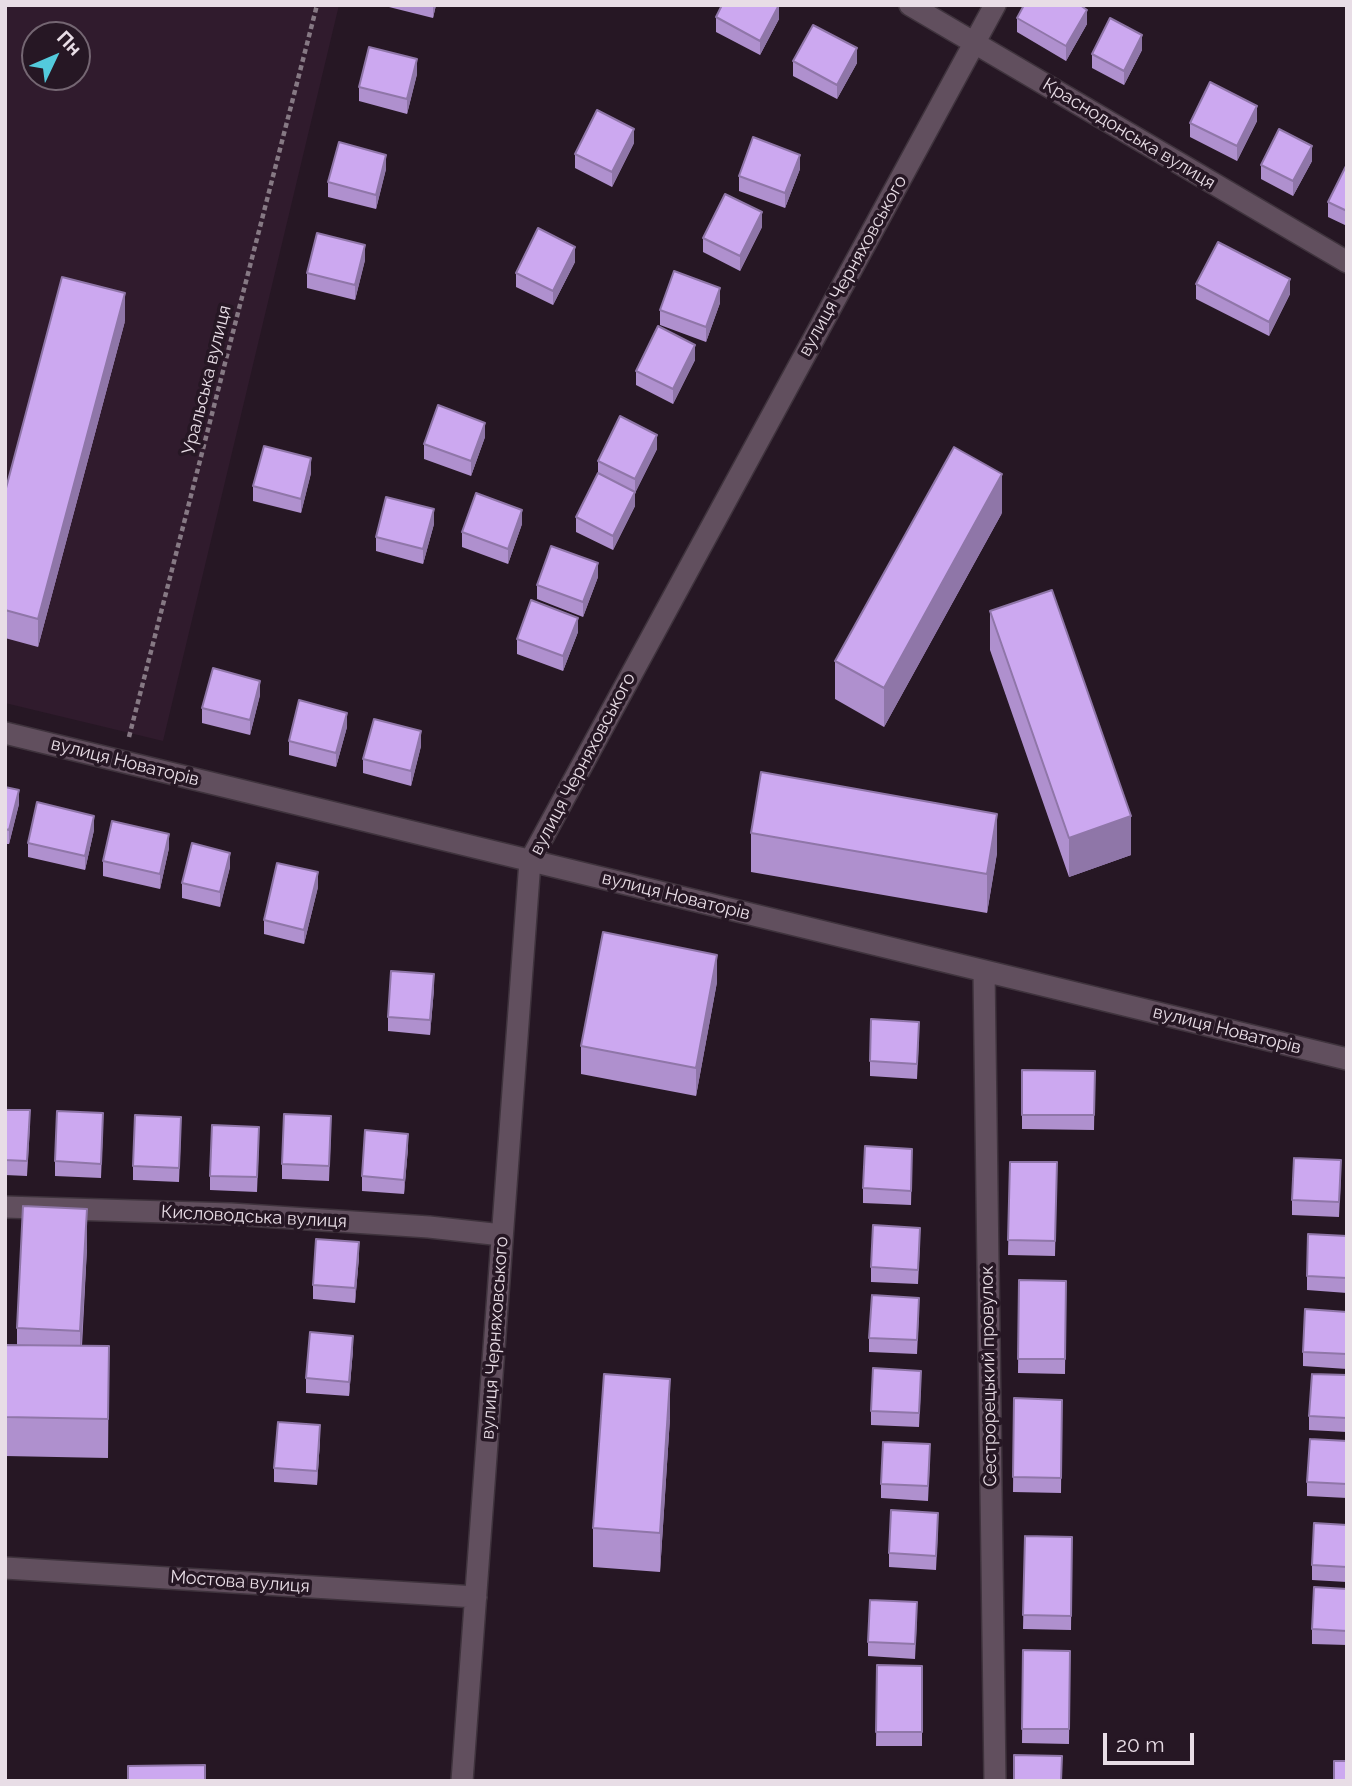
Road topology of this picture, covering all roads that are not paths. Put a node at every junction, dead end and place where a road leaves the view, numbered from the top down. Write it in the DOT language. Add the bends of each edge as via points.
graph roads {
  1 [pos="910,5"];
  2 [pos="995,5"];
  3 [pos="975,43"];
  4 [pos="1347,262"];
  5 [pos="5,733"];
  6 [pos="530,860"];
  7 [pos="984,971"];
  8 [pos="1347,1059"];
  9 [pos="5,1207"];
  10 [pos="502,1235"];
  11 [pos="5,1568"];
  12 [pos="476,1597"];
  13 [pos="462,1781"];
  14 [pos="995,1781"];
  1 -- 3 [label="street, Краснодонська вулиця"];
  2 -- 3 [label="street, вулиця Черняховського"];
  3 -- 4 [label="street, Краснодонська вулиця"];
  3 -- 6 [label="street, вулиця Черняховського"];
  5 -- 6 [label="street, вулиця Новаторів"];
  6 -- 7 [label="street, вулиця Новаторів"];
  6 -- 10 [label="street, вулиця Черняховського"];
  7 -- 8 [label="street, вулиця Новаторів"];
  7 -- 14 [label="street, Сестрорецький провулок"];
  9 -- 10 [label="street, Кисловодська вулиця" via="244,1215"];
  10 -- 12 [label="street, вулиця Черняховського"];
  11 -- 12 [label="street, Мостова вулиця"];
  12 -- 13 [label="street, вулиця Черняховського"];
}
